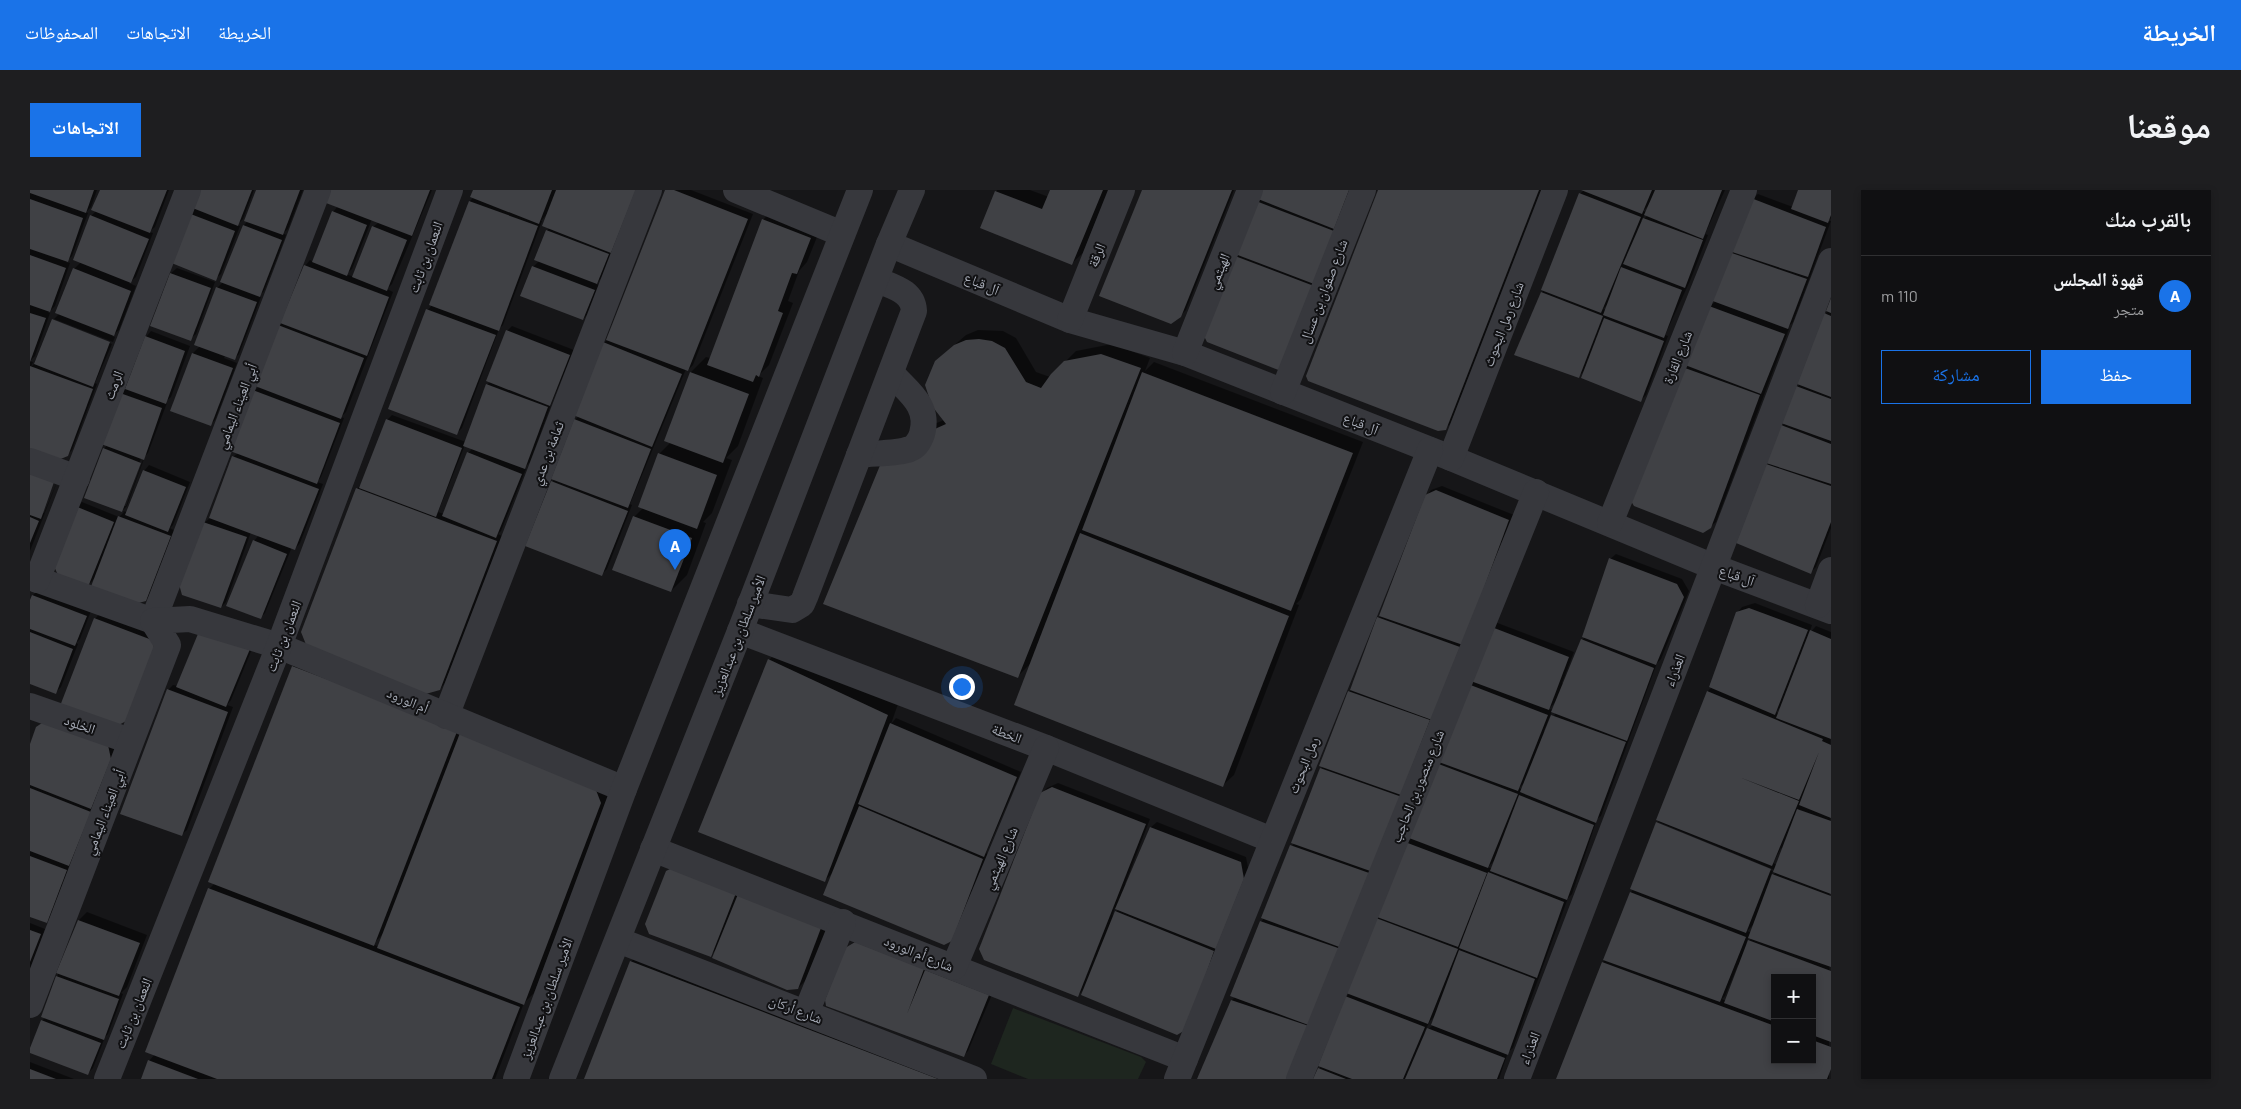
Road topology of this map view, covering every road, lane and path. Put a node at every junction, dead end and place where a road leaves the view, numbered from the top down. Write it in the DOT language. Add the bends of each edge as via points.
graph roads {
  1 [pos="188,190"];
  2 [pos="318,190"];
  3 [pos="450,190"];
  4 [pos="649,190"];
  5 [pos="736,190"];
  6 [pos="860,190"];
  7 [pos="912,190"];
  8 [pos="1122,190"];
  9 [pos="1250,190"];
  10 [pos="1362,190"];
  11 [pos="1555,190"];
  12 [pos="1744,190"];
  13 [pos="842,234"];
  14 [pos="889,244"];
  15 [pos="1831,261"];
  16 [pos="876,280"];
  17 [pos="1070,320"];
  18 [pos="1185,353"];
  19 [pos="890,373"];
  20 [pos="1283,392"];
  21 [pos="1440,454"];
  22 [pos="859,455"];
  23 [pos="30,461"];
  24 [pos="77,478"];
  25 [pos="1536,492"];
  26 [pos="1610,523"];
  27 [pos="1714,567"];
  28 [pos="1831,570"];
  29 [pos="34,579"];
  30 [pos="750,604"];
  31 [pos="1824,608"];
  32 [pos="153,622"];
  33 [pos="740,631"];
  34 [pos="279,646"];
  35 [pos="30,706"];
  36 [pos="446,716"];
  37 [pos="130,742"];
  38 [pos="1046,748"];
  39 [pos="624,789"];
  40 [pos="1272,840"];
  41 [pos="653,848"];
  42 [pos="842,922"];
  43 [pos="618,940"];
  44 [pos="954,967"];
  45 [pos="30,1005"];
  46 [pos="806,1013"];
  47 [pos="1181,1069"];
  48 [pos="107,1079"];
  49 [pos="516,1079"];
  50 [pos="562,1079"];
  51 [pos="974,1079"];
  52 [pos="1299,1079"];
  53 [pos="1518,1079"];
  1 -- 24 [label="street, الرمث"];
  2 -- 32 [label="street, أبي العيناء اليمامي"];
  3 -- 34 [label="street, النعمان بن ثابت"];
  4 -- 36 [label="street, ثمامة بن عدي"];
  5 -- 13 [label="street"];
  6 -- 13 [label="street, الأمير سلطان بن عبدالعزيز"];
  7 -- 14 [label="street, الأمير سلطان بن عبدالعزيز"];
  8 -- 17 [label="street, الرقة"];
  9 -- 18 [label="street, الهيثمي"];
  10 -- 20 [label="street, شارع صفوان بن عسال"];
  11 -- 21 [label="street, شارع رمل البحوث"];
  12 -- 26 [label="street, شارع القارة"];
  13 -- 39 [label="street, الأمير سلطان بن عبدالعزيز"];
  14 -- 16 [label="street, الأمير سلطان بن عبدالعزيز"];
  14 -- 17 [label="street, آل قباع"];
  15 -- 27 [label="street, العذراء"];
  16 -- 19 [label="street" via="908,294 914,303 914,311"];
  16 -- 30 [label="street, الأمير سلطان بن عبدالعزيز"];
  17 -- 18 [label="street, آل قباع"];
  18 -- 20 [label="street, آل قباع"];
  19 -- 22 [label="street"];
  19 -- 22 [label="street" via="920,404 925,423 920,439 910,449"];
  20 -- 21 [label="street, آل قباع"];
  21 -- 25 [label="street, آل قباع"];
  21 -- 40 [label="street, رمل البحوث"];
  22 -- 30 [label="street" via="802,604 792,610"];
  23 -- 24 [label="street"];
  24 -- 29 [label="street, الرمث"];
  25 -- 26 [label="street, آل قباع"];
  25 -- 52 [label="street, شارع منصور بن الحاجب"];
  26 -- 27 [label="street, آل قباع"];
  27 -- 31 [label="street, آل قباع"];
  27 -- 53 [label="street, العذراء"];
  28 -- 31 [label="street"];
  29 -- 32 [label="street"];
  30 -- 33 [label="street, الأمير سلطان بن عبدالعزيز"];
  32 -- 34 [label="street, أم الورود" via="190,619"];
  32 -- 37 [label="street, أبي العيناء اليمامي" via="168,645"];
  33 -- 38 [label="street, الخطة"];
  33 -- 41 [label="street, الأمير سلطان بن عبدالعزيز"];
  34 -- 36 [label="street, أم الورود"];
  34 -- 48 [label="street, النعمان بن ثابت"];
  35 -- 37 [label="street, الخلود"];
  36 -- 39 [label="street, أم الورود"];
  37 -- 45 [label="street, أبي العيناء اليمامي"];
  38 -- 40 [label="street, الخطة"];
  38 -- 44 [label="street, شارع الهيثمي"];
  39 -- 49 [label="street, الأمير سلطان بن عبدالعزيز"];
  40 -- 47 [label="street, رمل البحوث"];
  41 -- 42 [label="street, شارع أم الورود"];
  41 -- 43 [label="street, الأمير سلطان بن عبدالعزيز"];
  42 -- 44 [label="street, شارع أم الورود"];
  42 -- 46 [label="street"];
  43 -- 46 [label="street, شارع أركان"];
  43 -- 50 [label="street, الأمير سلطان بن عبدالعزيز"];
  44 -- 47 [label="street, شارع أم الورود"];
  46 -- 51 [label="street, شارع أركان"];
}
